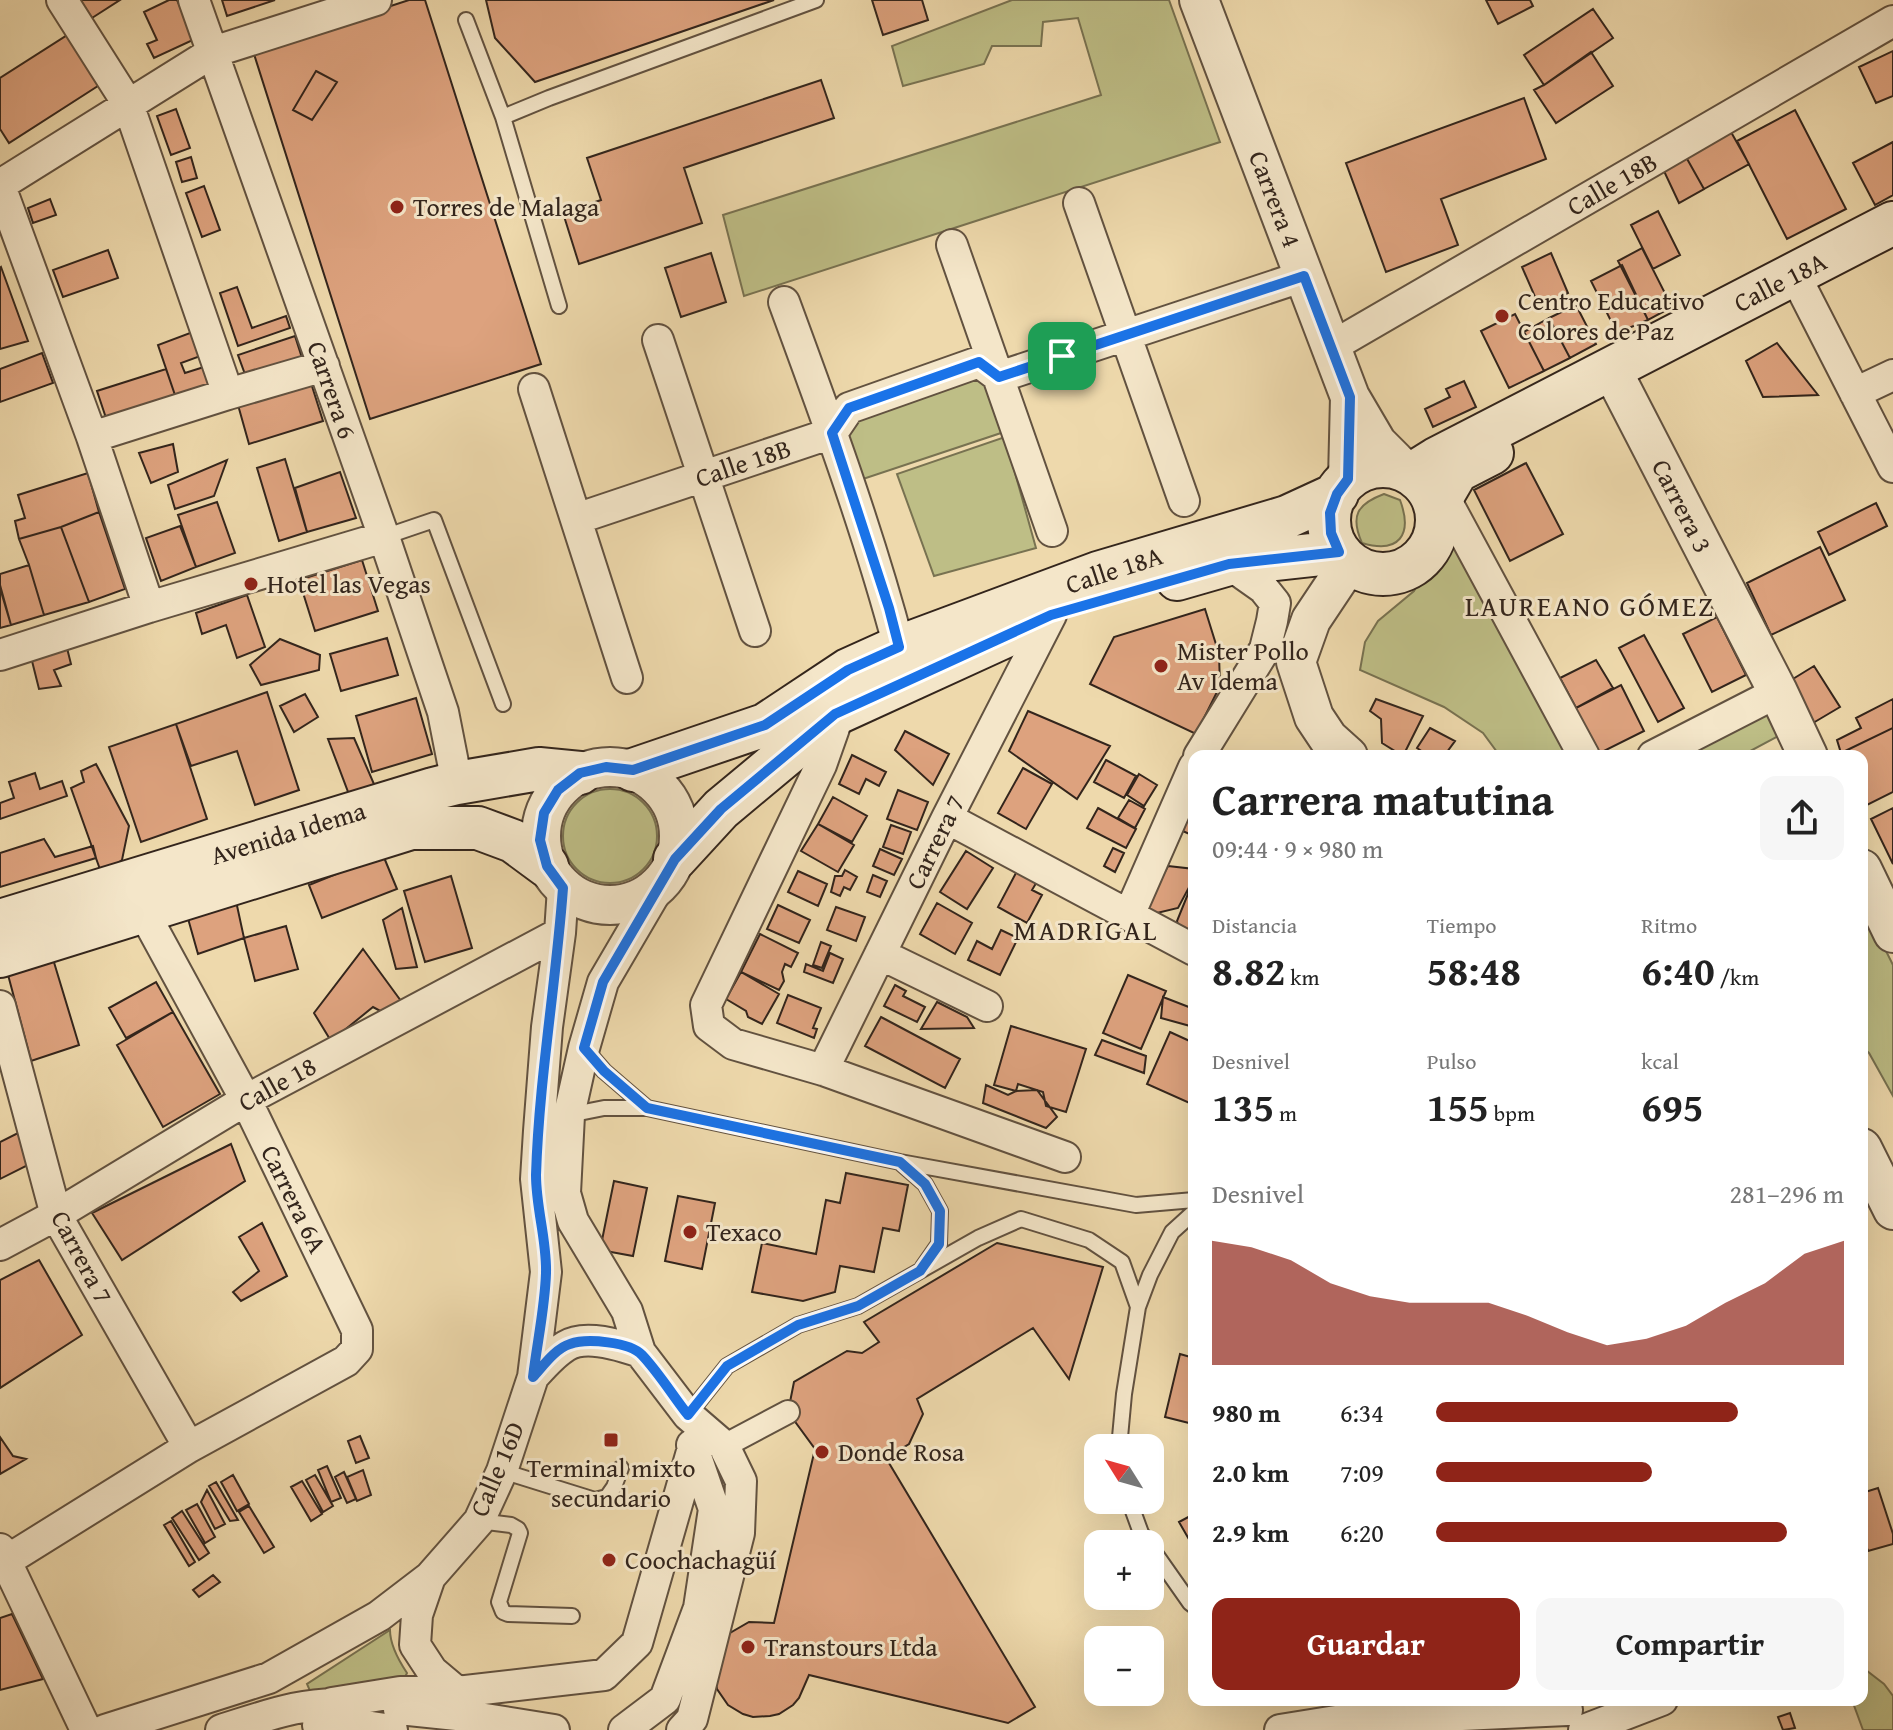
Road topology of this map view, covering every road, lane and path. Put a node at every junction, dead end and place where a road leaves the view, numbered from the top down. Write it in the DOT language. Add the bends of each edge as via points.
graph roads {
  1 [pos="62,0"];
  2 [pos="194,0"];
  3 [pos="376,0"];
  4 [pos="816,0"];
  5 [pos="1199,0"];
  6 [pos="466,20"];
  7 [pos="1893,21"];
  8 [pos="213,52"];
  9 [pos="128,104"];
  10 [pos="503,117"];
  11 [pos="0,185"];
  12 [pos="1079,203"];
  13 [pos="1893,223"];
  14 [pos="952,245"];
  15 [pos="1893,249"];
  16 [pos="1304,276"];
  17 [pos="1804,293"];
  18 [pos="784,302"];
  19 [pos="559,306"];
  20 [pos="1125,335"];
  21 [pos="658,340"];
  22 [pos="1331,347"];
  23 [pos="324,366"];
  24 [pos="1893,375"];
  25 [pos="999,377"];
  26 [pos="1619,384"];
  27 [pos="534,389"];
  28 [pos="1855,393"];
  29 [pos="228,394"];
  30 [pos="1350,397"];
  31 [pos="832,433"];
  32 [pos="92,437"];
  33 [pos="1893,467"];
  34 [pos="703,476"];
  35 [pos="1342,486"];
  36 [pos="1424,489"];
  37 [pos="1184,501"];
  38 [pos="576,519"];
  39 [pos="1052,531"];
  40 [pos="384,537"];
  41 [pos="1344,557"];
  42 [pos="1229,564"];
  43 [pos="149,607"];
  44 [pos="1051,615"];
  45 [pos="755,631"];
  46 [pos="899,647"];
  47 [pos="0,655"];
  48 [pos="627,678"];
  49 [pos="1778,692"];
  50 [pos="503,704"];
  51 [pos="835,714"];
  52 [pos="1203,750"];
  53 [pos="1341,750"];
  54 [pos="1580,750"];
  55 [pos="1665,750"];
  56 [pos="1805,750"];
  57 [pos="633,770"];
  58 [pos="580,773"];
  59 [pos="1188,781"];
  60 [pos="457,783"];
  61 [pos="947,818"];
  62 [pos="668,871"];
  63 [pos="555,877"];
  64 [pos="1868,880"];
  65 [pos="144,913"];
  66 [pos="1129,915"];
  67 [pos="0,921"];
  68 [pos="1891,923"];
  69 [pos="560,933"];
  70 [pos="1188,947"];
  71 [pos="880,954"];
  72 [pos="0,956"];
  73 [pos="0,1006"];
  74 [pos="987,1006"];
  75 [pos="584,1048"];
  76 [pos="823,1070"];
  77 [pos="12,1097"];
  78 [pos="246,1100"];
  79 [pos="647,1108"];
  80 [pos="569,1115"];
  81 [pos="539,1131"];
  82 [pos="1065,1157"];
  83 [pos="1868,1160"];
  84 [pos="900,1162"];
  85 [pos="1188,1201"];
  86 [pos="1893,1210"];
  87 [pos="56,1215"];
  88 [pos="1188,1217"];
  89 [pos="0,1245"];
  90 [pos="920,1271"];
  91 [pos="1138,1307"];
  92 [pos="640,1352"];
  93 [pos="533,1377"];
  94 [pos="788,1412"];
  95 [pos="688,1415"];
  96 [pos="1120,1434"];
  97 [pos="724,1446"];
  98 [pos="189,1447"];
  99 [pos="693,1448"];
  100 [pos="621,1468"];
  101 [pos="502,1471"];
  102 [pos="479,1521"];
  103 [pos="2,1557"];
  104 [pos="1164,1566"];
  105 [pos="430,1577"];
  106 [pos="1188,1600"];
  107 [pos="572,1616"];
  108 [pos="457,1692"];
  109 [pos="332,1703"];
  110 [pos="1632,1706"];
  111 [pos="1572,1718"];
  112 [pos="86,1730"];
  113 [pos="105,1730"];
  114 [pos="221,1730"];
  115 [pos="284,1730"];
  116 [pos="392,1730"];
  117 [pos="554,1730"];
  118 [pos="624,1730"];
  119 [pos="682,1730"];
  120 [pos="1280,1730"];
  1 -- 9 [label="street"];
  2 -- 8 [label="street, Carrera 6"];
  3 -- 8 [label="street"];
  4 -- 10 [label="lane"];
  5 -- 16 [label="street, Carrera 4"];
  6 -- 10 [label="lane"];
  7 -- 22 [label="street, Calle 18B"];
  8 -- 9 [label="street"];
  8 -- 23 [label="street, Carrera 6"];
  9 -- 11 [label="street"];
  9 -- 29 [label="street"];
  10 -- 19 [label="lane"];
  11 -- 32 [label="street"];
  12 -- 20 [label="street"];
  13 -- 36 [label="main road, Calle 18A" via="1436,459"];
  14 -- 25 [label="street"];
  15 -- 17 [label="main road, Calle 18A"];
  16 -- 20 [label="street"];
  16 -- 22 [label="street, Carrera 4"];
  17 -- 26 [label="main road, Calle 18A"];
  17 -- 28 [label="street"];
  18 -- 31 [label="street"];
  20 -- 25 [label="street"];
  20 -- 37 [label="street"];
  21 -- 34 [label="street"];
  22 -- 30 [label="street, Carrera 4"];
  23 -- 29 [label="street"];
  23 -- 40 [label="street, Carrera 6"];
  24 -- 28 [label="street"];
  25 -- 31 [label="street, Calle 18B" via="979,362 849,408"];
  25 -- 39 [label="street"];
  26 -- 36 [label="main road, Calle 18A"];
  26 -- 49 [label="street, Carrera 3"];
  27 -- 38 [label="street"];
  28 -- 33 [label="street"];
  29 -- 32 [label="street"];
  30 -- 35 [label="street, Carrera 4"];
  30 -- 36 [label="street, Carrera 4" via="1377,443"];
  31 -- 34 [label="street, Calle 18B"];
  31 -- 46 [label="street"];
  32 -- 43 [label="street"];
  34 -- 38 [label="street, Calle 18B"];
  34 -- 45 [label="street"];
  35 -- 36 [label="main road" via="1365,469 1384,466"];
  35 -- 41 [label="main road" via="1330,513 1331,533"];
  35 -- 46 [label="main road, Calle 18A" via="1287,517 1098,573"];
  36 -- 41 [label="main road" via="1435,538 1425,556 1390,574 1368,573"];
  36 -- 54 [label="street, Carrera 4"];
  38 -- 48 [label="street"];
  40 -- 43 [label="street"];
  40 -- 50 [label="lane" via="434,520"];
  40 -- 60 [label="street, Carrera 6" via="443,712"];
  41 -- 42 [label="main road, Calle 18A"];
  41 -- 53 [label="street" via="1296,662 1314,717"];
  42 -- 44 [label="main road, Calle 18A"];
  42 -- 52 [label="street" via="1275,603 1265,649"];
  43 -- 47 [label="street"];
  44 -- 51 [label="main road, Calle 18A"];
  44 -- 61 [label="street, Carrera 7"];
  46 -- 57 [label="main road, Calle 18A" via="848,670 765,725"];
  49 -- 55 [label="street"];
  49 -- 56 [label="street, Carrera 3"];
  51 -- 62 [label="main road, Calle 18A" via="721,809"];
  51 -- 76 [label="street" via="821,765 706,1005 709,1026 733,1044"];
  57 -- 58 [label="street" via="606,767"];
  57 -- 62 [label="street" via="656,784 673,806 679,832"];
  58 -- 60 [label="main road, Avenida Idema" via="539,769"];
  58 -- 63 [label="street" via="558,790 544,813 540,840"];
  59 -- 66 [label="street"];
  60 -- 67 [label="main road, Avenida Idema"];
  61 -- 66 [label="street"];
  61 -- 71 [label="street, Carrera 7"];
  62 -- 63 [label="street" via="640,899 613,906 587,902"];
  62 -- 75 [label="street" via="603,982"];
  63 -- 65 [label="main road, Avenida Idema" via="513,841 478,828 411,828"];
  63 -- 69 [label="street"];
  64 -- 68 [label="street"];
  65 -- 72 [label="main road, Avenida Idema"];
  65 -- 78 [label="street, Carrera 6A"];
  66 -- 70 [label="street"];
  69 -- 78 [label="street, Calle 18"];
  69 -- 81 [label="street"];
  71 -- 74 [label="street"];
  71 -- 76 [label="street, Carrera 7"];
  73 -- 77 [label="street, Carrera 7"];
  75 -- 79 [label="lane"];
  75 -- 80 [label="street"];
  76 -- 82 [label="street"];
  77 -- 87 [label="street, Carrera 7"];
  78 -- 87 [label="street, Calle 18"];
  78 -- 98 [label="street, Carrera 6A" via="357,1330 357,1349 346,1361"];
  79 -- 80 [label="lane"];
  79 -- 84 [label="lane"];
  80 -- 81 [label="lane"];
  80 -- 92 [label="street" via="565,1193 573,1221 627,1311"];
  81 -- 93 [label="street, Calle 16D" via="536,1179 546,1272"];
  83 -- 86 [label="street"];
  84 -- 85 [label="lane" via="1136,1205"];
  84 -- 90 [label="lane" via="925,1184 940,1211 939,1244"];
  87 -- 89 [label="street, Calle 18"];
  87 -- 98 [label="street, Carrera 7"];
  88 -- 91 [label="lane" via="1172,1232"];
  90 -- 91 [label="lane" via="1021,1219 1089,1240 1122,1262"];
  90 -- 95 [label="lane" via="858,1306 798,1325 727,1366"];
  91 -- 96 [label="lane"];
  92 -- 93 [label="street" via="596,1341 568,1344"];
  92 -- 95 [label="street"];
  93 -- 101 [label="street, Calle 16D"];
  94 -- 97 [label="street"];
  95 -- 97 [label="street"];
  95 -- 99 [label="street"];
  97 -- 119 [label="street" via="741,1481 739,1533 714,1648 692,1719"];
  98 -- 103 [label="street"];
  99 -- 108 [label="street" via="637,1643 604,1675"];
  99 -- 118 [label="street" via="714,1509 699,1608 665,1699"];
  100 -- 101 [label="lane" via="607,1497 595,1500"];
  101 -- 102 [label="street, Calle 16D"];
  102 -- 105 [label="street, Calle 16D"];
  102 -- 107 [label="lane" via="511,1525 520,1533 499,1602 503,1612"];
  103 -- 112 [label="street"];
  104 -- 106 [label="lane"];
  105 -- 108 [label="street" via="417,1615 415,1645 432,1671"];
  105 -- 113 [label="street, Calle 16D" via="379,1616 269,1678"];
  108 -- 109 [label="street" via="400,1692"];
  109 -- 114 [label="street" via="285,1710"];
  109 -- 117 [label="street"];
  110 -- 111 [label="street"];
  111 -- 120 [label="street" via="1336,1721"];
  115 -- 116 [label="street" via="338,1722"];
}
